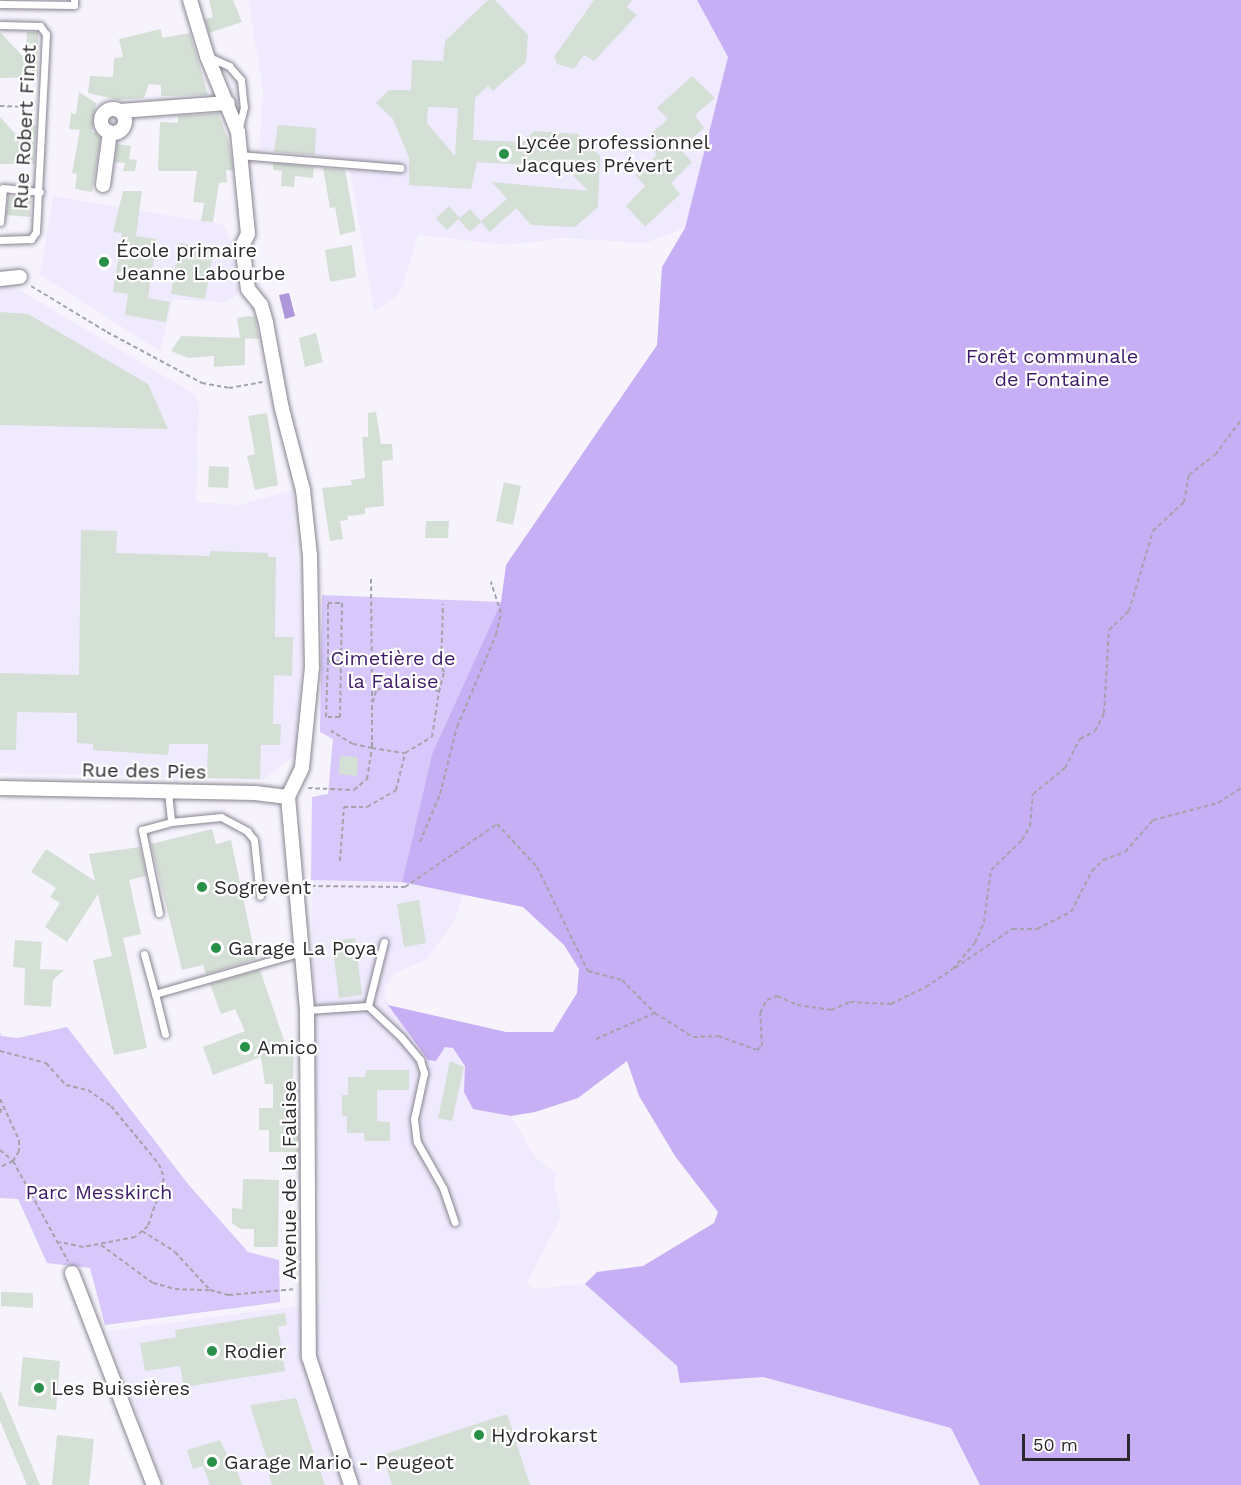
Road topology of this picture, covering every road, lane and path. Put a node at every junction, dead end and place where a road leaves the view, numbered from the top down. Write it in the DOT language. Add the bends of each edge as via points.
graph roads {
  1 [pos="74,0"];
  2 [pos="190,0"];
  3 [pos="0,4"];
  4 [pos="0,25"];
  5 [pos="207,56"];
  6 [pos="228,103"];
  7 [pos="0,106"];
  8 [pos="43,107"];
  9 [pos="238,132"];
  10 [pos="239,155"];
  11 [pos="400,168"];
  12 [pos="103,185"];
  13 [pos="40,192"];
  14 [pos="0,222"];
  15 [pos="0,240"];
  16 [pos="0,279"];
  17 [pos="25,281"];
  18 [pos="276,377"];
  19 [pos="1241,420"];
  20 [pos="371,579"];
  21 [pos="491,582"];
  22 [pos="443,604"];
  23 [pos="328,661"];
  24 [pos="341,661"];
  25 [pos="371,662"];
  26 [pos="439,692"];
  27 [pos="372,705"];
  28 [pos="331,731"];
  29 [pos="372,748"];
  30 [pos="405,753"];
  31 [pos="0,788"];
  32 [pos="308,788"];
  33 [pos="1241,788"];
  34 [pos="168,792"];
  35 [pos="288,797"];
  36 [pos="171,822"];
  37 [pos="420,842"];
  38 [pos="340,861"];
  39 [pos="296,886"];
  40 [pos="260,896"];
  41 [pos="159,913"];
  42 [pos="384,942"];
  43 [pos="301,952"];
  44 [pos="144,954"];
  45 [pos="953,969"];
  46 [pos="155,994"];
  47 [pos="368,1006"];
  48 [pos="307,1010"];
  49 [pos="655,1013"];
  50 [pos="165,1034"];
  51 [pos="596,1040"];
  52 [pos="0,1051"];
  53 [pos="0,1099"];
  54 [pos="2,1107"];
  55 [pos="0,1113"];
  56 [pos="0,1150"];
  57 [pos="13,1161"];
  58 [pos="0,1167"];
  59 [pos="455,1222"];
  60 [pos="142,1231"];
  61 [pos="60,1242"];
  62 [pos="100,1244"];
  63 [pos="72,1273"];
  64 [pos="300,1289"];
  65 [pos="210,1290"];
  66 [pos="154,1485"];
  67 [pos="351,1485"];
  1 -- 3 [label="lane" via="74,4"];
  2 -- 5 [label="street"];
  4 -- 8 [label="lane, Rue Robert Finet" via="43,28"];
  5 -- 6 [label="street"];
  5 -- 9 [label="lane" via="229,66 241,80 244,107"];
  6 -- 9 [label="street"];
  6 -- 12 [label="street" via="109,110 103,116 103,127 110,132"];
  7 -- 8 [label="path"];
  8 -- 13 [label="lane, Rue Robert Finet"];
  9 -- 10 [label="street"];
  10 -- 11 [label="lane"];
  10 -- 18 [label="street" via="248,234 242,246 249,289 261,305"];
  13 -- 14 [label="lane" via="3,188"];
  13 -- 15 [label="lane, Rue Robert Finet" via="34,236"];
  16 -- 17 [label="street"];
  17 -- 18 [label="path" via="107,332 202,383 229,388"];
  18 -- 35 [label="street" via="303,490 311,598 312,667 302,768"];
  19 -- 45 [label="path" via="1215,455 1189,475 1184,502 1153,531 1129,611 1108,630 1104,713 1095,731 1080,739 1065,768 1033,794 1030,826 1022,840 991,870 984,922 975,943"];
  20 -- 25 [label="path"];
  21 -- 37 [label="path" via="501,613 496,635 457,727 440,794"];
  22 -- 26 [label="path" via="444,672"];
  23 -- 24 [label="path"];
  23 -- 24 [label="path" via="326,717 340,717"];
  23 -- 24 [label="path" via="328,603 342,603"];
  24 -- 25 [label="path"];
  25 -- 27 [label="path"];
  26 -- 27 [label="path" via="418,680 402,679 376,691"];
  26 -- 30 [label="path" via="432,736"];
  27 -- 29 [label="path"];
  28 -- 29 [label="path" via="354,744"];
  29 -- 30 [label="path"];
  29 -- 32 [label="path" via="362,786"];
  30 -- 38 [label="path" via="396,790 367,807 344,807"];
  31 -- 34 [label="street, Rue des Pies"];
  33 -- 45 [label="path" via="1218,803 1153,820 1125,852 1103,860 1092,871 1071,912 1037,929 1012,929"];
  34 -- 35 [label="street, Rue des Pies"];
  34 -- 36 [label="lane"];
  35 -- 39 [label="street, Avenue de la Falaise"];
  36 -- 40 [label="lane" via="220,817 247,831 254,840"];
  36 -- 41 [label="lane" via="142,830"];
  39 -- 43 [label="street, Avenue de la Falaise"];
  39 -- 49 [label="path" via="405,886 497,824 537,867 576,943 580,963 588,971 622,980"];
  42 -- 47 [label="lane"];
  43 -- 46 [label="lane"];
  43 -- 48 [label="street, Avenue de la Falaise"];
  44 -- 46 [label="lane"];
  45 -- 49 [label="path" via="891,1004 850,1002 831,1010 798,1005 777,996 767,1000 760,1013 762,1046 757,1050 718,1036 693,1037"];
  46 -- 50 [label="lane"];
  47 -- 48 [label="lane"];
  47 -- 59 [label="lane" via="420,1060 424,1073 414,1119 417,1142 443,1188"];
  48 -- 67 [label="street, Avenue de la Falaise" via="309,1357"];
  49 -- 51 [label="path"];
  52 -- 60 [label="path" via="46,1063 66,1084 88,1090 111,1106 137,1135 159,1164 164,1178"];
  53 -- 54 [label="path"];
  54 -- 55 [label="path"];
  54 -- 57 [label="path" via="19,1140 20,1151"];
  56 -- 57 [label="path"];
  57 -- 58 [label="path"];
  57 -- 61 [label="path" via="42,1220"];
  60 -- 62 [label="path" via="135,1237"];
  60 -- 65 [label="path" via="175,1252"];
  61 -- 62 [label="path"];
  61 -- 63 [label="path"];
  62 -- 65 [label="path" via="153,1283 175,1289"];
  63 -- 66 [label="street"];
  64 -- 65 [label="path" via="229,1295"];
}
